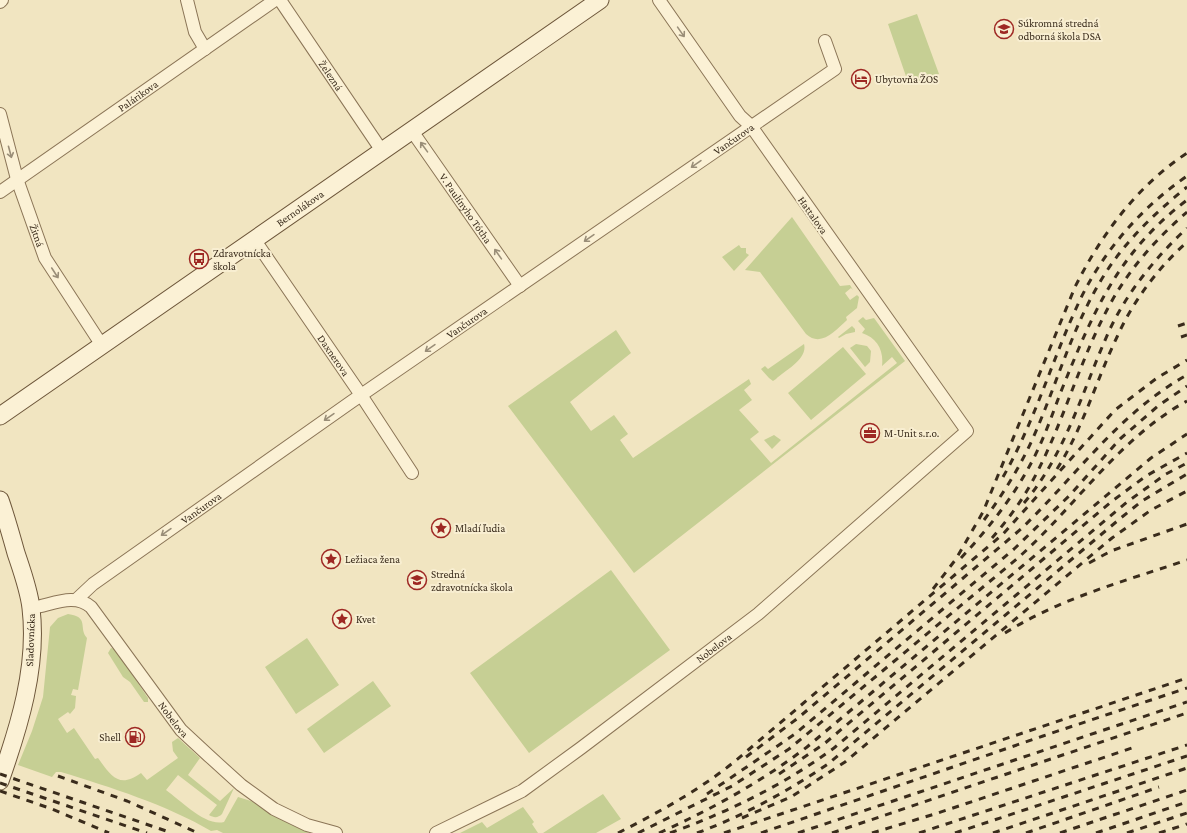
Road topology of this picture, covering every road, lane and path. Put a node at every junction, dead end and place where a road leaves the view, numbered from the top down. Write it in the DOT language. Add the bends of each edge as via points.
graph roads {
  1 [pos="186,0"];
  2 [pos="274,0"];
  3 [pos="280,0"];
  4 [pos="600,0"];
  5 [pos="659,0"];
  6 [pos="825,41"];
  7 [pos="205,49"];
  8 [pos="0,114"];
  9 [pos="751,126"];
  10 [pos="412,131"];
  11 [pos="382,151"];
  12 [pos="17,180"];
  13 [pos="0,192"];
  14 [pos="254,239"];
  15 [pos="520,286"];
  16 [pos="101,344"];
  17 [pos="361,395"];
  18 [pos="0,416"];
  19 [pos="968,431"];
  20 [pos="412,473"];
  21 [pos="0,500"];
  22 [pos="77,599"];
  23 [pos="32,608"];
  24 [pos="0,781"];
  25 [pos="336,833"];
  26 [pos="436,833"];
  1 -- 7 [label="street" via="195,32"];
  2 -- 7 [label="street, Palárikova"];
  3 -- 11 [label="street, Železná"];
  4 -- 10 [label="street, Bernolákova"];
  5 -- 9 [label="street, Hattalova, one-way" via="740,116"];
  6 -- 9 [label="street, Vančurova" via="835,69"];
  7 -- 12 [label="street, Palárikova"];
  8 -- 12 [label="street, Žitná, one-way"];
  9 -- 15 [label="street, Vančurova, one-way"];
  9 -- 19 [label="street, Hattalova"];
  10 -- 11 [label="street, Bernolákova"];
  15 -- 10 [label="street, V. Paulínyho Tótha, one-way"];
  11 -- 14 [label="street, Bernolákova"];
  12 -- 13 [label="street, Palárikova"];
  12 -- 16 [label="street, Žitná, one-way" via="45,258"];
  14 -- 16 [label="street, Bernolákova"];
  14 -- 17 [label="street, Daxnerova"];
  15 -- 17 [label="street, Vančurova, one-way"];
  16 -- 18 [label="street, Bernolákova"];
  17 -- 20 [label="street, Daxnerova"];
  17 -- 22 [label="street, Vančurova, one-way" via="93,584"];
  19 -- 26 [label="street, Nobelova" via="758,614 613,724 522,791"];
  21 -- 23 [label="street, Sladovnícka"];
  22 -- 23 [label="street"];
  22 -- 25 [label="street, Nobelova" via="91,607 181,730 209,756 274,809 307,825"];
  23 -- 24 [label="street, Sladovnícka" via="32,649 25,697"];
}
